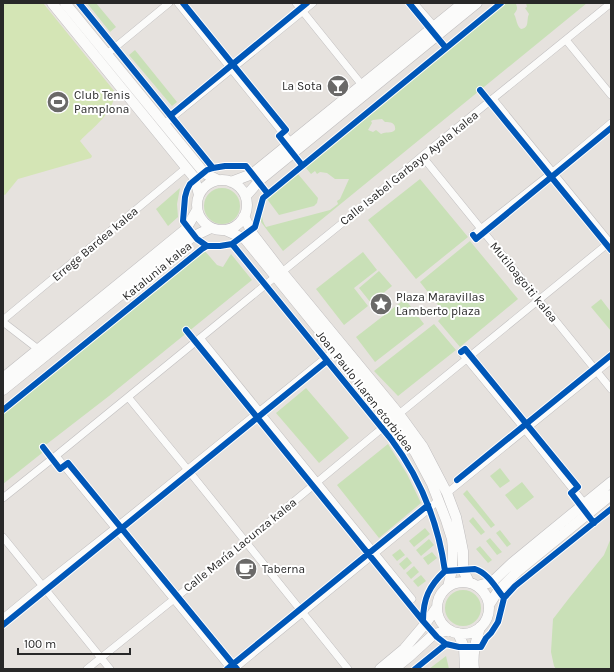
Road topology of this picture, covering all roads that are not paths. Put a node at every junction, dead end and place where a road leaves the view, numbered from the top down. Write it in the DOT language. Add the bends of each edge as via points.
graph roads {
  1 [pos="52,3"];
  2 [pos="65,3"];
  3 [pos="169,3"];
  4 [pos="178,3"];
  5 [pos="296,3"];
  6 [pos="313,3"];
  7 [pos="414,3"];
  8 [pos="462,3"];
  9 [pos="477,3"];
  10 [pos="611,3"];
  11 [pos="303,12"];
  12 [pos="434,26"];
  13 [pos="566,40"];
  14 [pos="107,54"];
  15 [pos="232,70"];
  16 [pos="362,85"];
  17 [pos="611,95"];
  18 [pos="493,99"];
  19 [pos="611,123"];
  20 [pos="164,124"];
  21 [pos="290,143"];
  22 [pos="422,156"];
  23 [pos="186,168"];
  24 [pos="553,172"];
  25 [pos="218,180"];
  26 [pos="231,182"];
  27 [pos="199,196"];
  28 [pos="246,196"];
  29 [pos="197,210"];
  30 [pos="244,216"];
  31 [pos="211,228"];
  32 [pos="480,229"];
  33 [pos="225,230"];
  34 [pos="473,234"];
  35 [pos="611,243"];
  36 [pos="278,274"];
  37 [pos="539,300"];
  38 [pos="3,321"];
  39 [pos="200,338"];
  40 [pos="38,349"];
  41 [pos="334,351"];
  42 [pos="462,352"];
  43 [pos="466,358"];
  44 [pos="611,360"];
  45 [pos="597,371"];
  46 [pos="3,378"];
  47 [pos="611,389"];
  48 [pos="3,390"];
  49 [pos="128,397"];
  50 [pos="260,411"];
  51 [pos="395,417"];
  52 [pos="525,430"];
  53 [pos="56,456"];
  54 [pos="188,470"];
  55 [pos="317,482"];
  56 [pos="611,482"];
  57 [pos="447,493"];
  58 [pos="611,496"];
  59 [pos="3,498"];
  60 [pos="438,500"];
  61 [pos="584,504"];
  62 [pos="115,528"];
  63 [pos="3,537"];
  64 [pos="245,542"];
  65 [pos="374,553"];
  66 [pos="473,584"];
  67 [pos="42,585"];
  68 [pos="448,587"];
  69 [pos="174,599"];
  70 [pos="412,599"];
  71 [pos="489,605"];
  72 [pos="437,607"];
  73 [pos="302,612"];
  74 [pos="3,618"];
  75 [pos="480,627"];
  76 [pos="454,632"];
  77 [pos="101,658"];
  78 [pos="87,669"];
  79 [pos="110,669"];
  80 [pos="231,669"];
  81 [pos="234,669"];
  82 [pos="348,669"];
  83 [pos="380,669"];
  84 [pos="394,669"];
  85 [pos="465,669"];
  86 [pos="474,669"];
  1 -- 23 [label="street"];
  2 -- 14 [label="street"];
  3 -- 14 [label="street"];
  4 -- 15 [label="street"];
  5 -- 11 [label="street"];
  6 -- 11 [label="street"];
  7 -- 12 [label="street"];
  8 -- 12 [label="street"];
  9 -- 28 [label="street" via="260,180"];
  10 -- 13 [label="street, Calle Isabel Garbayo Ayala kalea"];
  11 -- 15 [label="street"];
  11 -- 16 [label="street"];
  12 -- 16 [label="street"];
  13 -- 17 [label="street"];
  13 -- 18 [label="street, Calle Isabel Garbayo Ayala kalea"];
  14 -- 20 [label="street"];
  15 -- 20 [label="street"];
  15 -- 21 [label="street"];
  16 -- 21 [label="street"];
  18 -- 22 [label="street, Calle Isabel Garbayo Ayala kalea"];
  18 -- 24 [label="street"];
  19 -- 24 [label="street"];
  20 -- 25 [label="street" via="204,173"];
  21 -- 26 [label="street" via="252,174"];
  22 -- 32 [label="street, Mutiloagoiti kalea"];
  22 -- 36 [label="street, Calle Isabel Garbayo Ayala kalea"];
  23 -- 27 [label="street" via="196,180"];
  23 -- 38 [label="street, Errege Bardea kalea"];
  24 -- 32 [label="street"];
  24 -- 35 [label="street"];
  25 -- 26 [label="street"];
  25 -- 27 [label="street" via="203,188"];
  26 -- 28 [label="street"];
  27 -- 29 [label="street"];
  28 -- 30 [label="street" via="247,210"];
  29 -- 31 [label="street" via="204,223"];
  29 -- 40 [label="street, Katalunia kalea" via="186,229"];
  30 -- 33 [label="street" via="240,223"];
  30 -- 36 [label="street, Joan Paulo II.aren etorbidea"];
  31 -- 33 [label="street"];
  31 -- 48 [label="street, Katalunia kalea" via="192,237"];
  32 -- 34 [label="street"];
  32 -- 37 [label="street, Mutiloagoiti kalea"];
  33 -- 36 [label="street, Joan Paulo II.aren etorbidea" via="244,239"];
  35 -- 37 [label="street, Calle María Lacunza kalea"];
  36 -- 39 [label="street, Calle Isabel Garbayo Ayala kalea"];
  36 -- 41 [label="street, Joan Paulo II.aren etorbidea"];
  36 -- 51 [label="street, Joan Paulo II.aren etorbidea"];
  37 -- 43 [label="street, Calle María Lacunza kalea"];
  37 -- 45 [label="street, Mutiloagoiti kalea"];
  38 -- 40 [label="street"];
  39 -- 49 [label="street, Calle Isabel Garbayo Ayala kalea"];
  39 -- 50 [label="street"];
  40 -- 46 [label="street, Katalunia kalea"];
  41 -- 50 [label="street"];
  41 -- 51 [label="street, Joan Paulo II.aren etorbidea"];
  42 -- 43 [label="street"];
  43 -- 51 [label="street, Calle María Lacunza kalea"];
  43 -- 52 [label="street"];
  44 -- 45 [label="street"];
  45 -- 47 [label="street, Mutiloagoiti kalea"];
  45 -- 52 [label="street"];
  49 -- 53 [label="street, Calle Isabel Garbayo Ayala kalea"];
  49 -- 54 [label="street"];
  50 -- 54 [label="street"];
  50 -- 55 [label="street"];
  51 -- 55 [label="street, Calle María Lacunza kalea"];
  51 -- 57 [label="street, Joan Paulo II.aren etorbidea" via="423,447"];
  51 -- 60 [label="street, Joan Paulo II.aren etorbidea" via="432,484"];
  52 -- 57 [label="street"];
  52 -- 61 [label="street"];
  53 -- 59 [label="street, Calle Isabel Garbayo Ayala kalea"];
  53 -- 62 [label="street"];
  54 -- 62 [label="street"];
  54 -- 64 [label="street"];
  55 -- 64 [label="street, Calle María Lacunza kalea"];
  55 -- 65 [label="street"];
  56 -- 61 [label="street"];
  57 -- 66 [label="street, Joan Paulo II.aren etorbidea" via="460,536 463,570"];
  58 -- 71 [label="street" via="519,570 498,591"];
  60 -- 65 [label="street"];
  60 -- 68 [label="street, Joan Paulo II.aren etorbidea" via="452,539 452,570"];
  61 -- 66 [label="street" via="492,582"];
  62 -- 67 [label="street"];
  62 -- 69 [label="street"];
  63 -- 67 [label="street"];
  64 -- 69 [label="street, Calle María Lacunza kalea"];
  64 -- 73 [label="street"];
  65 -- 70 [label="street"];
  65 -- 73 [label="street"];
  66 -- 68 [label="street" via="462,582"];
  66 -- 71 [label="street" via="483,591"];
  67 -- 74 [label="street"];
  67 -- 77 [label="street"];
  68 -- 72 [label="street" via="438,599"];
  69 -- 77 [label="street, Calle María Lacunza kalea"];
  69 -- 80 [label="street"];
  71 -- 75 [label="street" via="485,621"];
  72 -- 76 [label="street" via="440,620"];
  72 -- 83 [label="street" via="404,649"];
  73 -- 81 [label="street"];
  73 -- 82 [label="street"];
  75 -- 76 [label="street" via="466,634"];
  75 -- 86 [label="street" via="474,647"];
  76 -- 84 [label="street" via="434,634"];
  76 -- 85 [label="street" via="464,647"];
  77 -- 78 [label="street, Calle María Lacunza kalea"];
  77 -- 79 [label="street"];
}
